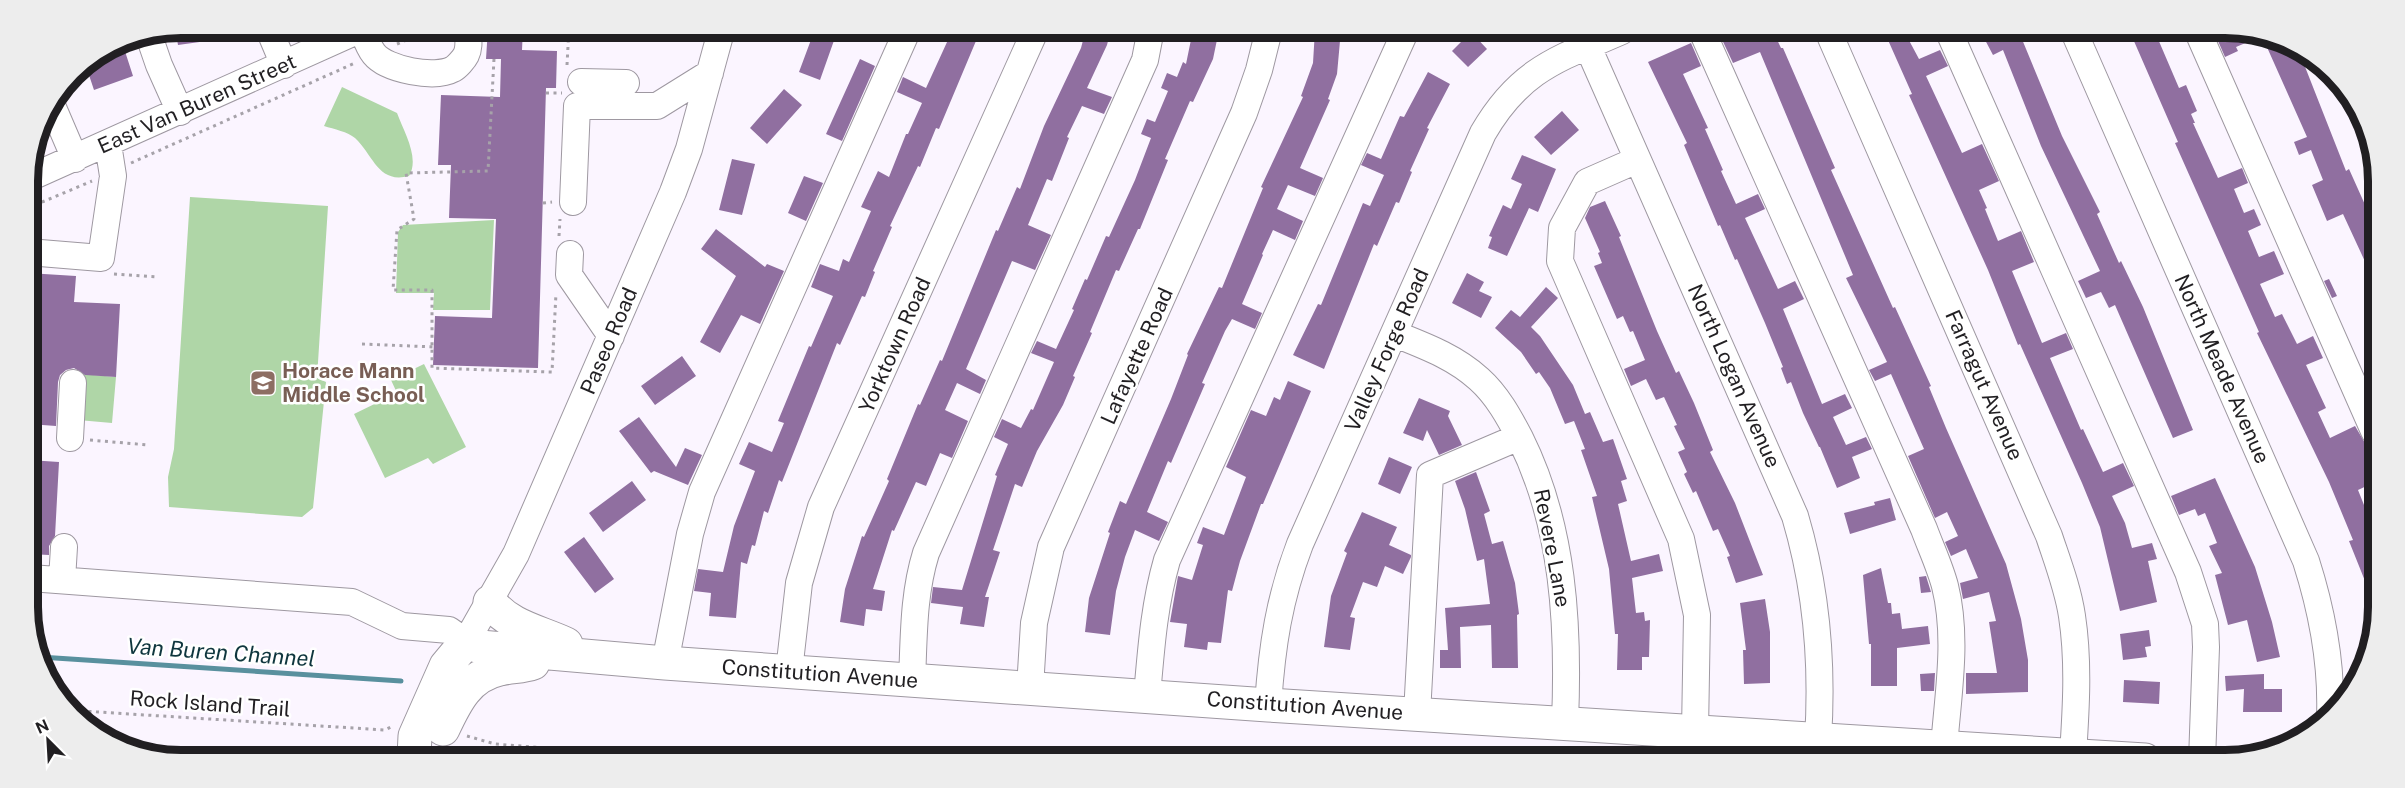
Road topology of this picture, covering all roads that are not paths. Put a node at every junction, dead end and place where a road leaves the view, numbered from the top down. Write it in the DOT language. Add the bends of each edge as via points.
graph roads {
  1 [pos="272,38"];
  2 [pos="342,38"];
  3 [pos="368,38"];
  4 [pos="469,38"];
  5 [pos="719,38"];
  6 [pos="904,38"];
  7 [pos="1032,38"];
  8 [pos="1149,38"];
  9 [pos="1267,38"];
  10 [pos="1402,38"];
  11 [pos="1583,38"];
  12 [pos="1705,38"];
  13 [pos="1831,38"];
  14 [pos="1952,38"];
  15 [pos="2077,38"];
  16 [pos="2201,38"];
  17 [pos="151,40"];
  18 [pos="284,65"];
  19 [pos="710,73"];
  20 [pos="581,82"];
  21 [pos="626,83"];
  22 [pos="180,112"];
  23 [pos="55,113"];
  24 [pos="108,144"];
  25 [pos="75,159"];
  26 [pos="1637,160"];
  27 [pos="38,174"];
  28 [pos="566,208"];
  29 [pos="565,245"];
  30 [pos="38,253"];
  31 [pos="1395,334"];
  32 [pos="611,336"];
  33 [pos="73,383"];
  34 [pos="2368,417"];
  35 [pos="1520,437"];
  36 [pos="70,438"];
  37 [pos="64,547"];
  38 [pos="41,582"];
  39 [pos="490,603"];
  40 [pos="466,642"];
  41 [pos="555,655"];
  42 [pos="594,658"];
  43 [pos="665,663"];
  44 [pos="789,671"];
  45 [pos="912,680"];
  46 [pos="1030,688"];
  47 [pos="1147,696"];
  48 [pos="1268,705"];
  49 [pos="2330,705"];
  50 [pos="1417,714"];
  51 [pos="1565,722"];
  52 [pos="451,731"];
  53 [pos="1695,731"];
  54 [pos="1818,739"];
  55 [pos="1944,747"];
  56 [pos="414,750"];
  57 [pos="428,750"];
  58 [pos="1992,750"];
  59 [pos="2073,750"];
  60 [pos="2202,750"];
  1 -- 18 [label="street"];
  2 -- 18 [label="street, East Van Buren Street"];
  3 -- 4 [label="street" via="374,54 388,64 430,73 453,69 466,56"];
  5 -- 19 [label="street, Paseo Road"];
  6 -- 43 [label="street" via="702,492"];
  7 -- 44 [label="street, Yorktown Road" via="822,507 799,583"];
  8 -- 45 [label="street" via="1144,60 926,553 915,600"];
  9 -- 46 [label="street, Lafayette Road" via="1244,113 1051,547 1034,623"];
  10 -- 47 [label="street" via="1167,560 1154,618"];
  11 -- 26 [label="street, North Logan Avenue"];
  11 -- 31 [label="street, Valley Forge Road" via="1513,90 1497,110 1483,133"];
  12 -- 55 [label="street" via="1942,577 1951,648"];
  13 -- 59 [label="street, Farragut Avenue" via="2049,536 2072,615 2077,676"];
  14 -- 60 [label="street" via="2188,572 2205,624"];
  15 -- 49 [label="street, North Meade Avenue" via="2306,561 2318,596"];
  16 -- 34 [label="street"];
  17 -- 22 [label="street"];
  18 -- 22 [label="street, East Van Buren Street"];
  19 -- 28 [label="street" via="657,106 577,106"];
  19 -- 32 [label="street, Paseo Road" via="681,172"];
  20 -- 21 [label="street"];
  22 -- 24 [label="street, East Van Buren Street"];
  23 -- 25 [label="street"];
  24 -- 25 [label="street, East Van Buren Street"];
  24 -- 30 [label="street" via="112,171 100,258"];
  25 -- 27 [label="street, East Van Buren Street"];
  26 -- 53 [label="street" via="1587,182 1562,228 1560,261 1681,539 1697,615"];
  26 -- 54 [label="street, North Logan Avenue" via="1795,516 1818,627"];
  29 -- 32 [label="street" via="569,275"];
  31 -- 35 [label="street, Revere Lane" via="1431,348 1479,379 1502,406"];
  31 -- 48 [label="street, Valley Forge Road" via="1288,576 1272,646"];
  32 -- 39 [label="street, Paseo Road" via="516,554"];
  33 -- 36 [label="street"];
  35 -- 50 [label="street" via="1430,474"];
  35 -- 51 [label="street, Revere Lane" via="1540,484 1558,559 1566,634"];
  37 -- 38 [label="street"];
  38 -- 40 [label="street" via="351,603 402,626 449,630"];
  39 -- 40 [label="street, Paseo Road"];
  39 -- 42 [label="main road" via="500,615 526,630"];
  40 -- 41 [label="main road, Constitution Avenue" via="480,648"];
  40 -- 52 [label="main road, Paseo Road" via="461,671 447,698"];
  40 -- 56 [label="main road, Paseo Road" via="446,666 415,736"];
  41 -- 42 [label="main road, Constitution Avenue"];
  41 -- 52 [label="main road" via="524,666 492,671 476,679 456,701"];
  42 -- 43 [label="main road, Constitution Avenue"];
  43 -- 44 [label="main road, Constitution Avenue"];
  44 -- 45 [label="main road, Constitution Avenue"];
  45 -- 46 [label="main road, Constitution Avenue"];
  46 -- 47 [label="main road, Constitution Avenue"];
  47 -- 48 [label="main road, Constitution Avenue"];
  48 -- 50 [label="main road, Constitution Avenue"];
  50 -- 51 [label="main road, Constitution Avenue"];
  51 -- 53 [label="main road, Constitution Avenue"];
  52 -- 57 [label="main road, Paseo Road"];
  53 -- 54 [label="main road, Constitution Avenue"];
  54 -- 55 [label="main road, Constitution Avenue"];
  55 -- 58 [label="main road, Constitution Avenue"];
}
